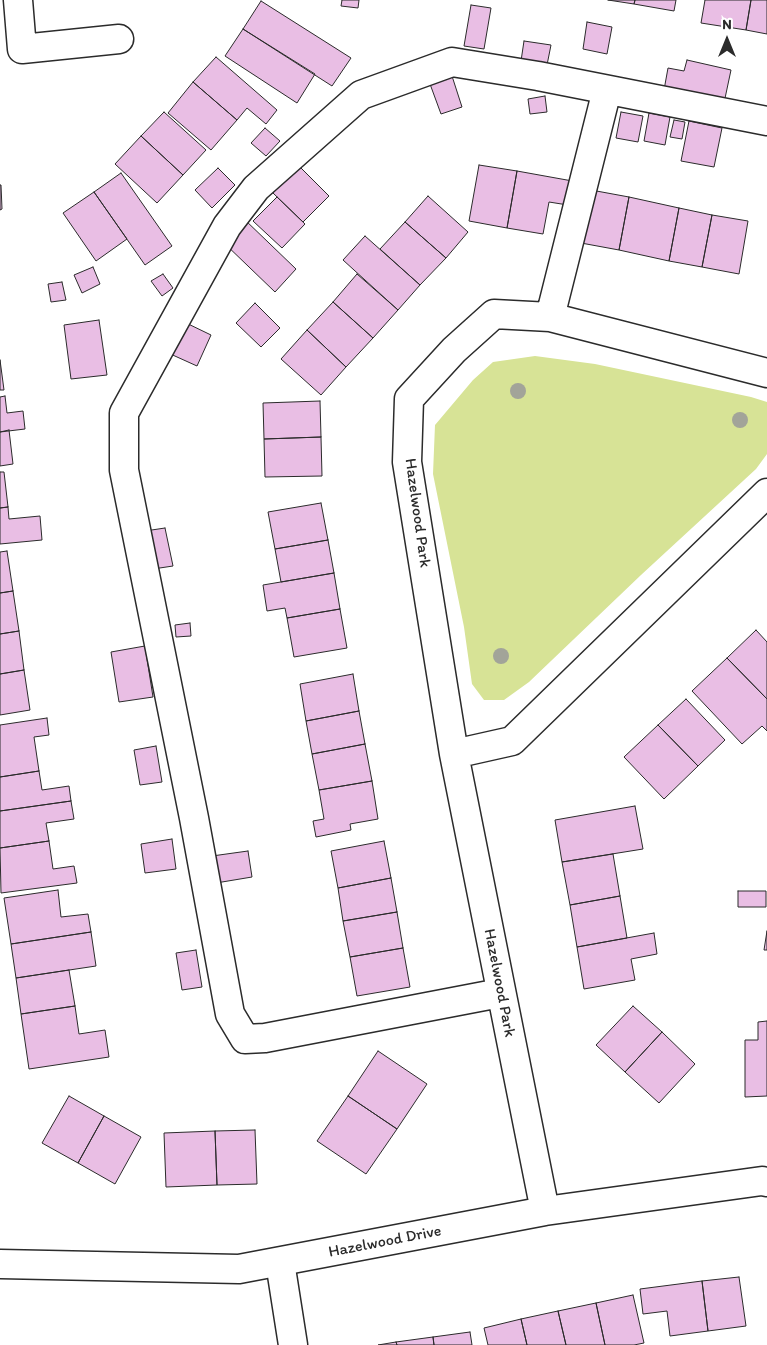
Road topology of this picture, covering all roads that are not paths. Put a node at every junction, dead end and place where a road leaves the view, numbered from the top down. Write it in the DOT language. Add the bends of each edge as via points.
graph roads {
  1 [pos="18,0"];
  2 [pos="120,39"];
  3 [pos="607,90"];
  4 [pos="767,121"];
  5 [pos="550,317"];
  6 [pos="767,373"];
  7 [pos="767,493"];
  8 [pos="454,754"];
  9 [pos="500,993"];
  10 [pos="767,1182"];
  11 [pos="545,1212"];
  12 [pos="280,1262"];
  13 [pos="0,1264"];
  14 [pos="293,1345"];
  1 -- 2 [label="street" via="22,49"];
  3 -- 4 [label="street"];
  3 -- 5 [label="street"];
  3 -- 9 [label="street" via="452,62 361,94 256,188 227,226 124,413 124,470 230,1014 245,1039 265,1038"];
  5 -- 6 [label="street, Hazelwood Park"];
  5 -- 8 [label="street, Hazelwood Park" via="494,314 454,350 410,399 407,462"];
  7 -- 8 [label="street" via="512,741"];
  8 -- 9 [label="street, Hazelwood Park"];
  9 -- 11 [label="street, Hazelwood Park"];
  10 -- 11 [label="street, Hazelwood Drive"];
  11 -- 12 [label="street, Hazelwood Drive"];
  12 -- 13 [label="street, Hazelwood Drive" via="239,1269"];
  12 -- 14 [label="street"];
}
